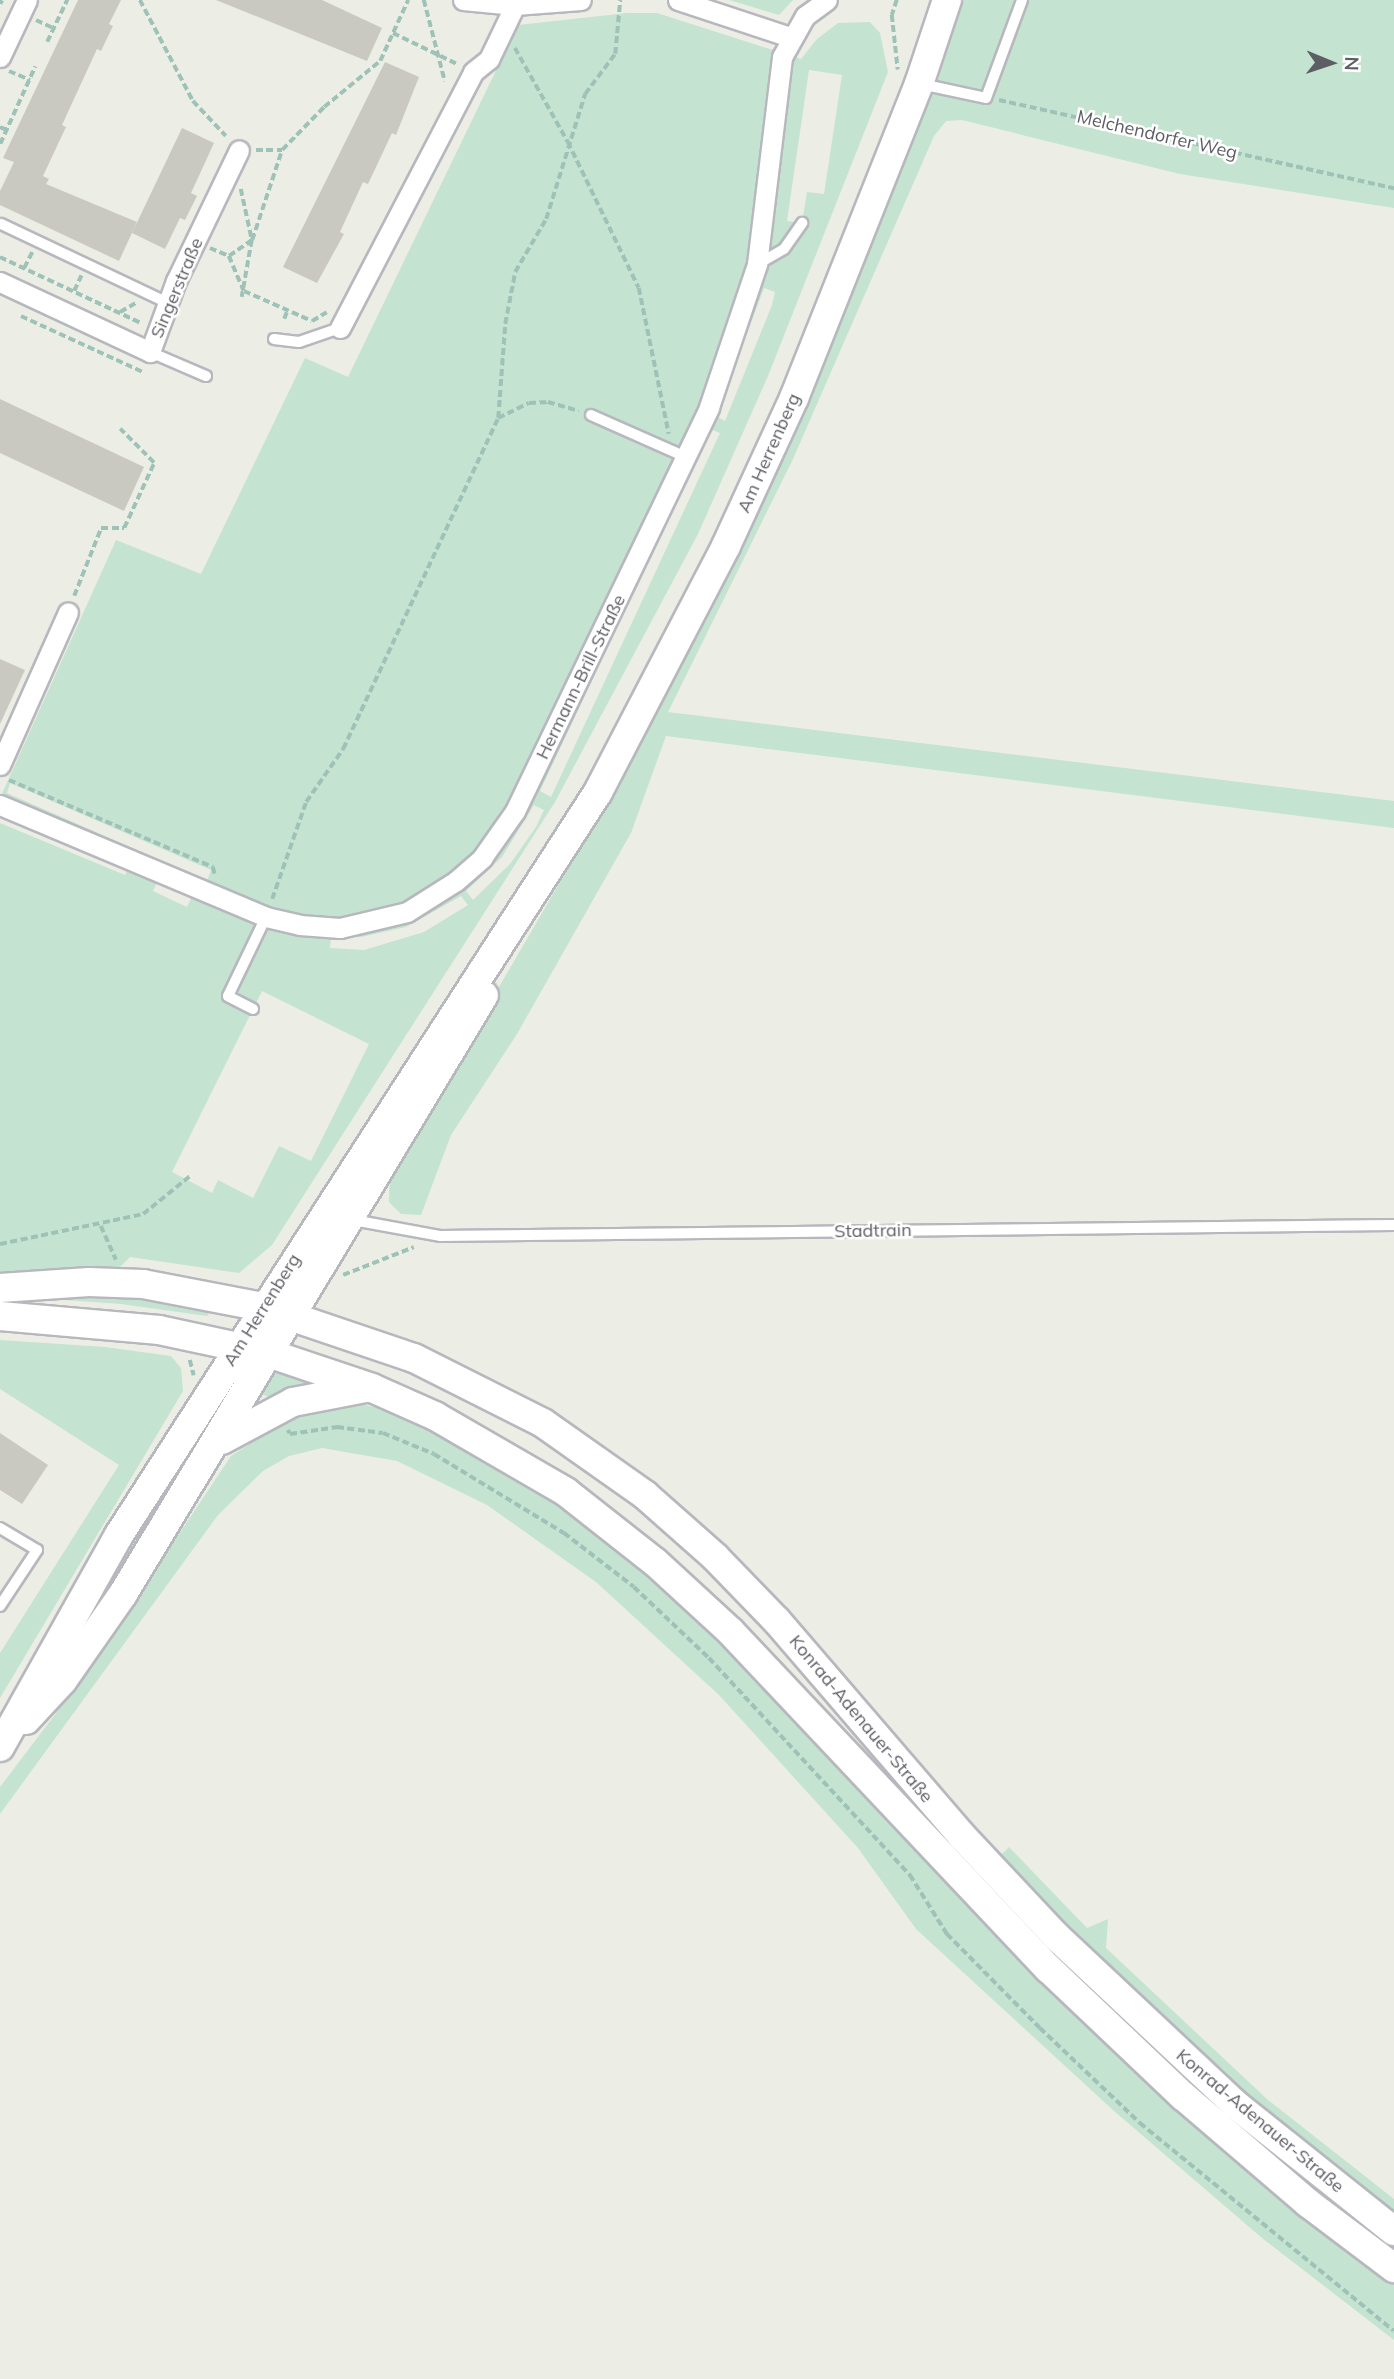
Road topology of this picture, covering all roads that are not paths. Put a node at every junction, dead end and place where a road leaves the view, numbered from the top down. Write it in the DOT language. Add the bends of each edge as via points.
graph roads {
  1 [pos="27,0"];
  2 [pos="463,0"];
  3 [pos="581,0"];
  4 [pos="827,0"];
  5 [pos="947,0"];
  6 [pos="1022,0"];
  7 [pos="690,2"];
  8 [pos="515,5"];
  9 [pos="790,37"];
  10 [pos="0,57"];
  11 [pos="909,80"];
  12 [pos="235,157"];
  13 [pos="802,223"];
  14 [pos="1,224"];
  15 [pos="757,264"];
  16 [pos="0,282"];
  17 [pos="168,303"];
  18 [pos="340,328"];
  19 [pos="274,339"];
  20 [pos="150,352"];
  21 [pos="206,376"];
  22 [pos="591,415"];
  23 [pos="679,454"];
  24 [pos="68,612"];
  25 [pos="1,757"];
  26 [pos="0,804"];
  27 [pos="542,884"];
  28 [pos="266,917"];
  29 [pos="253,1009"];
  30 [pos="353,1220"];
  31 [pos="1394,1225"];
  32 [pos="336,1265"];
  33 [pos="0,1288"];
  34 [pos="263,1307"];
  35 [pos="0,1316"];
  36 [pos="295,1316"];
  37 [pos="357,1336"];
  38 [pos="186,1345"];
  39 [pos="239,1346"];
  40 [pos="271,1354"];
  41 [pos="204,1384"];
  42 [pos="372,1388"];
  43 [pos="216,1443"];
  44 [pos="0,1528"];
  45 [pos="0,1606"];
  46 [pos="0,1748"];
  47 [pos="1394,2231"];
  48 [pos="1394,2269"];
  1 -- 10 [label="street"];
  2 -- 8 [label="street"];
  3 -- 8 [label="street"];
  4 -- 9 [label="street, Hermann-Brill-Straße" via="805,16"];
  5 -- 11 [label="main road, Am Herrenberg"];
  6 -- 11 [label="lane" via="986,98"];
  7 -- 9 [label="street"];
  8 -- 18 [label="street" via="489,59 474,72"];
  9 -- 15 [label="street, Hermann-Brill-Straße" via="775,89"];
  11 -- 27 [label="main road, Am Herrenberg" via="794,398 726,546 598,792"];
  12 -- 17 [label="street, Singerstraße"];
  13 -- 15 [label="lane" via="784,249"];
  14 -- 17 [label="lane"];
  15 -- 23 [label="street, Hermann-Brill-Straße" via="740,326"];
  16 -- 20 [label="street, Singerstraße"];
  17 -- 20 [label="street, Singerstraße"];
  18 -- 19 [label="lane" via="299,342"];
  20 -- 21 [label="lane"];
  22 -- 23 [label="lane"];
  23 -- 28 [label="street, Hermann-Brill-Straße" via="515,811 482,858 430,900 378,922 340,928"];
  24 -- 25 [label="street"];
  26 -- 28 [label="street, Hermann-Brill-Straße"];
  27 -- 30 [label="main road, Am Herrenberg" via="465,1031"];
  27 -- 34 [label="main road, Am Herrenberg" via="447,1021"];
  28 -- 29 [label="lane" via="228,996"];
  30 -- 31 [label="lane, Stadtrain" via="440,1236"];
  30 -- 32 [label="main road, Am Herrenberg"];
  32 -- 36 [label="main road, Am Herrenberg"];
  32 -- 37 [label="main road" via="327,1273 328,1297"];
  33 -- 34 [label="main road, Konrad-Adenauer-Straße" via="89,1282 143,1284"];
  34 -- 36 [label="main road, Konrad-Adenauer-Straße"];
  34 -- 39 [label="main road, Am Herrenberg"];
  35 -- 38 [label="main road, Konrad-Adenauer-Straße" via="89,1321"];
  36 -- 37 [label="main road, Konrad-Adenauer-Straße"];
  36 -- 40 [label="main road, Am Herrenberg"];
  37 -- 47 [label="main road, Konrad-Adenauer-Straße" via="455,1376 542,1423 645,1496 715,1557 777,1621 962,1836 1056,1937 1236,2105"];
  38 -- 39 [label="main road, Konrad-Adenauer-Straße"];
  38 -- 41 [label="main road" via="202,1351"];
  39 -- 40 [label="main road, Konrad-Adenauer-Straße"];
  39 -- 41 [label="main road, Am Herrenberg"];
  40 -- 42 [label="main road, Konrad-Adenauer-Straße"];
  40 -- 43 [label="main road, Am Herrenberg"];
  41 -- 46 [label="main road, Am Herrenberg" via="57,1639"];
  42 -- 43 [label="main road" via="321,1395 273,1409"];
  42 -- 48 [label="main road, Konrad-Adenauer-Straße" via="518,1461 566,1492 655,1562 762,1663 1059,1978 1183,2096"];
  43 -- 46 [label="main road, Am Herrenberg" via="98,1632"];
  44 -- 45 [label="lane" via="37,1550"];
}
